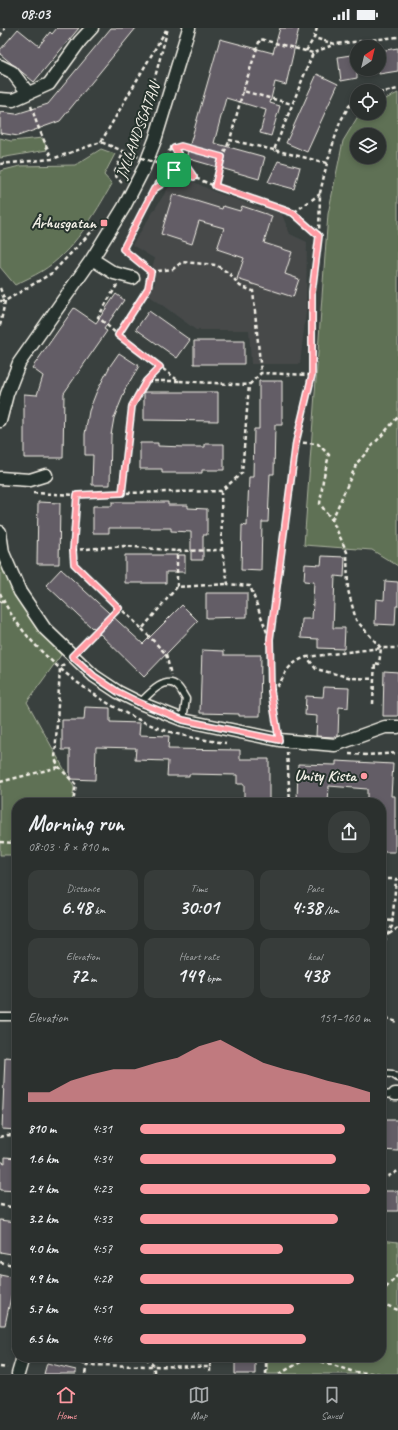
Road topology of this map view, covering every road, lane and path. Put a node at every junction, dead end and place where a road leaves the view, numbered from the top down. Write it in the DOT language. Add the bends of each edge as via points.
graph roads {
  1 [pos="5,28"];
  2 [pos="92,28"];
  3 [pos="168,28"];
  4 [pos="189,28"];
  5 [pos="317,28"];
  6 [pos="0,36"];
  7 [pos="398,36"];
  8 [pos="314,38"];
  9 [pos="335,44"];
  10 [pos="306,51"];
  11 [pos="313,53"];
  12 [pos="0,66"];
  13 [pos="398,88"];
  14 [pos="243,91"];
  15 [pos="386,91"];
  16 [pos="28,93"];
  17 [pos="0,98"];
  18 [pos="292,104"];
  19 [pos="350,105"];
  20 [pos="32,108"];
  21 [pos="230,140"];
  22 [pos="101,142"];
  23 [pos="174,148"];
  24 [pos="274,150"];
  25 [pos="124,151"];
  26 [pos="222,157"];
  27 [pos="52,159"];
  28 [pos="327,163"];
  29 [pos="0,164"];
  30 [pos="174,170"];
  31 [pos="194,177"];
  32 [pos="122,182"];
  33 [pos="215,186"];
  34 [pos="119,189"];
  35 [pos="154,189"];
  36 [pos="320,193"];
  37 [pos="293,213"];
  38 [pos="97,225"];
  39 [pos="319,236"];
  40 [pos="92,259"];
  41 [pos="151,272"];
  42 [pos="128,277"];
  43 [pos="0,288"];
  44 [pos="0,301"];
  45 [pos="5,301"];
  46 [pos="0,326"];
  47 [pos="118,335"];
  48 [pos="160,367"];
  49 [pos="261,372"];
  50 [pos="312,375"];
  51 [pos="146,381"];
  52 [pos="179,381"];
  53 [pos="249,385"];
  54 [pos="4,394"];
  55 [pos="398,417"];
  56 [pos="0,421"];
  57 [pos="296,442"];
  58 [pos="46,474"];
  59 [pos="0,478"];
  60 [pos="221,491"];
  61 [pos="31,493"];
  62 [pos="122,493"];
  63 [pos="77,495"];
  64 [pos="332,520"];
  65 [pos="0,532"];
  66 [pos="73,550"];
  67 [pos="177,550"];
  68 [pos="222,550"];
  69 [pos="228,584"];
  70 [pos="177,587"];
  71 [pos="0,593"];
  72 [pos="0,602"];
  73 [pos="4,602"];
  74 [pos="119,608"];
  75 [pos="142,629"];
  76 [pos="270,639"];
  77 [pos="381,648"];
  78 [pos="398,648"];
  79 [pos="72,656"];
  80 [pos="307,657"];
  81 [pos="60,668"];
  82 [pos="374,679"];
  83 [pos="173,684"];
  84 [pos="271,691"];
  85 [pos="140,703"];
  86 [pos="373,704"];
  87 [pos="183,720"];
  88 [pos="398,726"];
  89 [pos="279,740"];
  90 [pos="287,751"];
  91 [pos="59,767"];
  92 [pos="0,782"];
  93 [pos="75,798"];
  94 [pos="290,798"];
  95 [pos="0,842"];
  96 [pos="12,843"];
  97 [pos="398,876"];
  98 [pos="386,878"];
  99 [pos="396,879"];
  100 [pos="394,901"];
  101 [pos="398,906"];
  102 [pos="386,920"];
  103 [pos="393,921"];
  104 [pos="398,928"];
  105 [pos="388,934"];
  106 [pos="386,938"];
  107 [pos="386,1016"];
  108 [pos="0,1017"];
  109 [pos="12,1017"];
  110 [pos="398,1022"];
  111 [pos="386,1073"];
  112 [pos="398,1078"];
  113 [pos="397,1094"];
  114 [pos="386,1095"];
  115 [pos="12,1135"];
  116 [pos="0,1138"];
  117 [pos="398,1171"];
  118 [pos="386,1177"];
  119 [pos="0,1205"];
  120 [pos="12,1207"];
  121 [pos="0,1262"];
  122 [pos="12,1265"];
  123 [pos="398,1275"];
  124 [pos="386,1288"];
  125 [pos="386,1305"];
  126 [pos="398,1310"];
  127 [pos="19,1362"];
  128 [pos="77,1362"];
  129 [pos="88,1362"];
  130 [pos="150,1362"];
  131 [pos="210,1362"];
  132 [pos="266,1362"];
  133 [pos="301,1362"];
  134 [pos="325,1362"];
  135 [pos="87,1365"];
  136 [pos="154,1366"];
  137 [pos="0,1367"];
  138 [pos="210,1367"];
  139 [pos="13,1371"];
  140 [pos="85,1374"];
  141 [pos="154,1374"];
  142 [pos="210,1374"];
  143 [pos="266,1374"];
  144 [pos="279,1374"];
  145 [pos="383,1374"];
  1 -- 6 [label="path"];
  2 -- 16 [label="street" via="49,84"];
  3 -- 22 [label="path"];
  3 -- 32 [label="path" via="144,119"];
  4 -- 40 [label="street, JYLLANDSGATAN" via="144,168"];
  5 -- 8 [label="path"];
  7 -- 9 [label="path"];
  8 -- 9 [label="path"];
  8 -- 10 [label="path"];
  9 -- 11 [label="path"];
  10 -- 11 [label="path"];
  10 -- 14 [label="path" via="260,39"];
  11 -- 18 [label="path"];
  12 -- 16 [label="street" via="12,72"];
  13 -- 15 [label="path"];
  14 -- 18 [label="path"];
  14 -- 21 [label="path"];
  16 -- 17 [label="street" via="13,100"];
  18 -- 24 [label="path"];
  19 -- 28 [label="path" via="340,122"];
  20 -- 27 [label="path"];
  21 -- 24 [label="path"];
  21 -- 26 [label="path"];
  22 -- 25 [label="path"];
  22 -- 27 [label="path"];
  23 -- 26 [label="path" via="181,146"];
  23 -- 31 [label="path"];
  23 -- 35 [label="path" via="169,151"];
  24 -- 28 [label="path"];
  25 -- 30 [label="path, bridge"];
  25 -- 32 [label="path" via="114,174"];
  26 -- 33 [label="path"];
  27 -- 29 [label="path"];
  28 -- 36 [label="path"];
  30 -- 31 [label="path"];
  30 -- 35 [label="path"];
  31 -- 33 [label="path"];
  32 -- 34 [label="path"];
  33 -- 37 [label="path"];
  35 -- 41 [label="path" via="123,249"];
  36 -- 37 [label="path"];
  36 -- 39 [label="path"];
  37 -- 39 [label="path"];
  38 -- 45 [label="path" via="52,273"];
  39 -- 50 [label="path" via="312,292"];
  40 -- 42 [label="street" via="114,273"];
  40 -- 54 [label="street, JYLLANDSGATAN" via="19,363"];
  41 -- 47 [label="path" via="148,288"];
  41 -- 49 [label="path" via="173,268 182,262 216,266 230,274 240,286 253,291"];
  42 -- 47 [label="path" via="98,317"];
  43 -- 45 [label="path"];
  44 -- 45 [label="path"];
  45 -- 46 [label="path"];
  47 -- 48 [label="path"];
  48 -- 51 [label="path"];
  48 -- 52 [label="path"];
  49 -- 50 [label="path"];
  49 -- 53 [label="path"];
  50 -- 57 [label="path"];
  51 -- 52 [label="path"];
  51 -- 62 [label="path" via="132,406"];
  52 -- 53 [label="path"];
  53 -- 60 [label="path" via="242,473"];
  54 -- 56 [label="street, JYLLANDSGATAN"];
  55 -- 64 [label="path" via="357,463"];
  57 -- 64 [label="path" via="318,444 329,455 320,504"];
  57 -- 76 [label="path"];
  58 -- 59 [label="street" via="30,480"];
  60 -- 62 [label="path"];
  60 -- 68 [label="path"];
  61 -- 63 [label="path"];
  62 -- 63 [label="path"];
  63 -- 66 [label="path"];
  64 -- 77 [label="path" via="348,552 348,590 356,620"];
  65 -- 79 [label="street" via="3,553 20,592 45,629"];
  66 -- 67 [label="path" via="124,546"];
  66 -- 74 [label="path" via="74,564"];
  67 -- 68 [label="path"];
  67 -- 70 [label="path"];
  68 -- 69 [label="path"];
  69 -- 70 [label="path"];
  69 -- 76 [label="path" via="250,586"];
  70 -- 75 [label="path"];
  71 -- 73 [label="path"];
  72 -- 73 [label="path"];
  73 -- 81 [label="path" via="28,637"];
  74 -- 75 [label="path"];
  74 -- 79 [label="path"];
  75 -- 83 [label="path" via="166,654"];
  76 -- 84 [label="path"];
  77 -- 78 [label="path"];
  77 -- 80 [label="path"];
  77 -- 82 [label="path" via="379,664 375,663"];
  79 -- 81 [label="path"];
  79 -- 85 [label="street" via="94,676"];
  80 -- 82 [label="path" via="316,669 352,678"];
  80 -- 84 [label="path" via="289,668 279,686"];
  81 -- 91 [label="path" via="55,759"];
  82 -- 86 [label="path"];
  83 -- 85 [label="lane" via="164,684"];
  83 -- 87 [label="lane" via="186,699"];
  84 -- 89 [label="path"];
  85 -- 87 [label="street"];
  87 -- 89 [label="street"];
  88 -- 89 [label="street" via="385,727 335,745"];
  90 -- 94 [label="path"];
  91 -- 92 [label="path"];
  91 -- 93 [label="path" via="76,785"];
  95 -- 96 [label="path"];
  97 -- 99 [label="path"];
  98 -- 99 [label="path"];
  99 -- 100 [label="path"];
  100 -- 101 [label="path"];
  100 -- 103 [label="path"];
  102 -- 103 [label="path"];
  103 -- 105 [label="path"];
  104 -- 105 [label="path"];
  105 -- 106 [label="path"];
  107 -- 110 [label="path"];
  108 -- 109 [label="lane"];
  111 -- 112 [label="lane"];
  113 -- 114 [label="lane"];
  115 -- 116 [label="path"];
  117 -- 118 [label="path"];
  119 -- 120 [label="path"];
  121 -- 122 [label="path"];
  123 -- 124 [label="path"];
  125 -- 126 [label="path"];
  127 -- 139 [label="street"];
  128 -- 135 [label="path"];
  129 -- 135 [label="path"];
  130 -- 136 [label="path"];
  131 -- 138 [label="path"];
  132 -- 143 [label="path"];
  133 -- 144 [label="path"];
  134 -- 145 [label="path" via="354,1372"];
  135 -- 136 [label="path"];
  135 -- 140 [label="path"];
  136 -- 138 [label="path"];
  136 -- 141 [label="path"];
  137 -- 139 [label="path"];
  138 -- 142 [label="path"];
}
